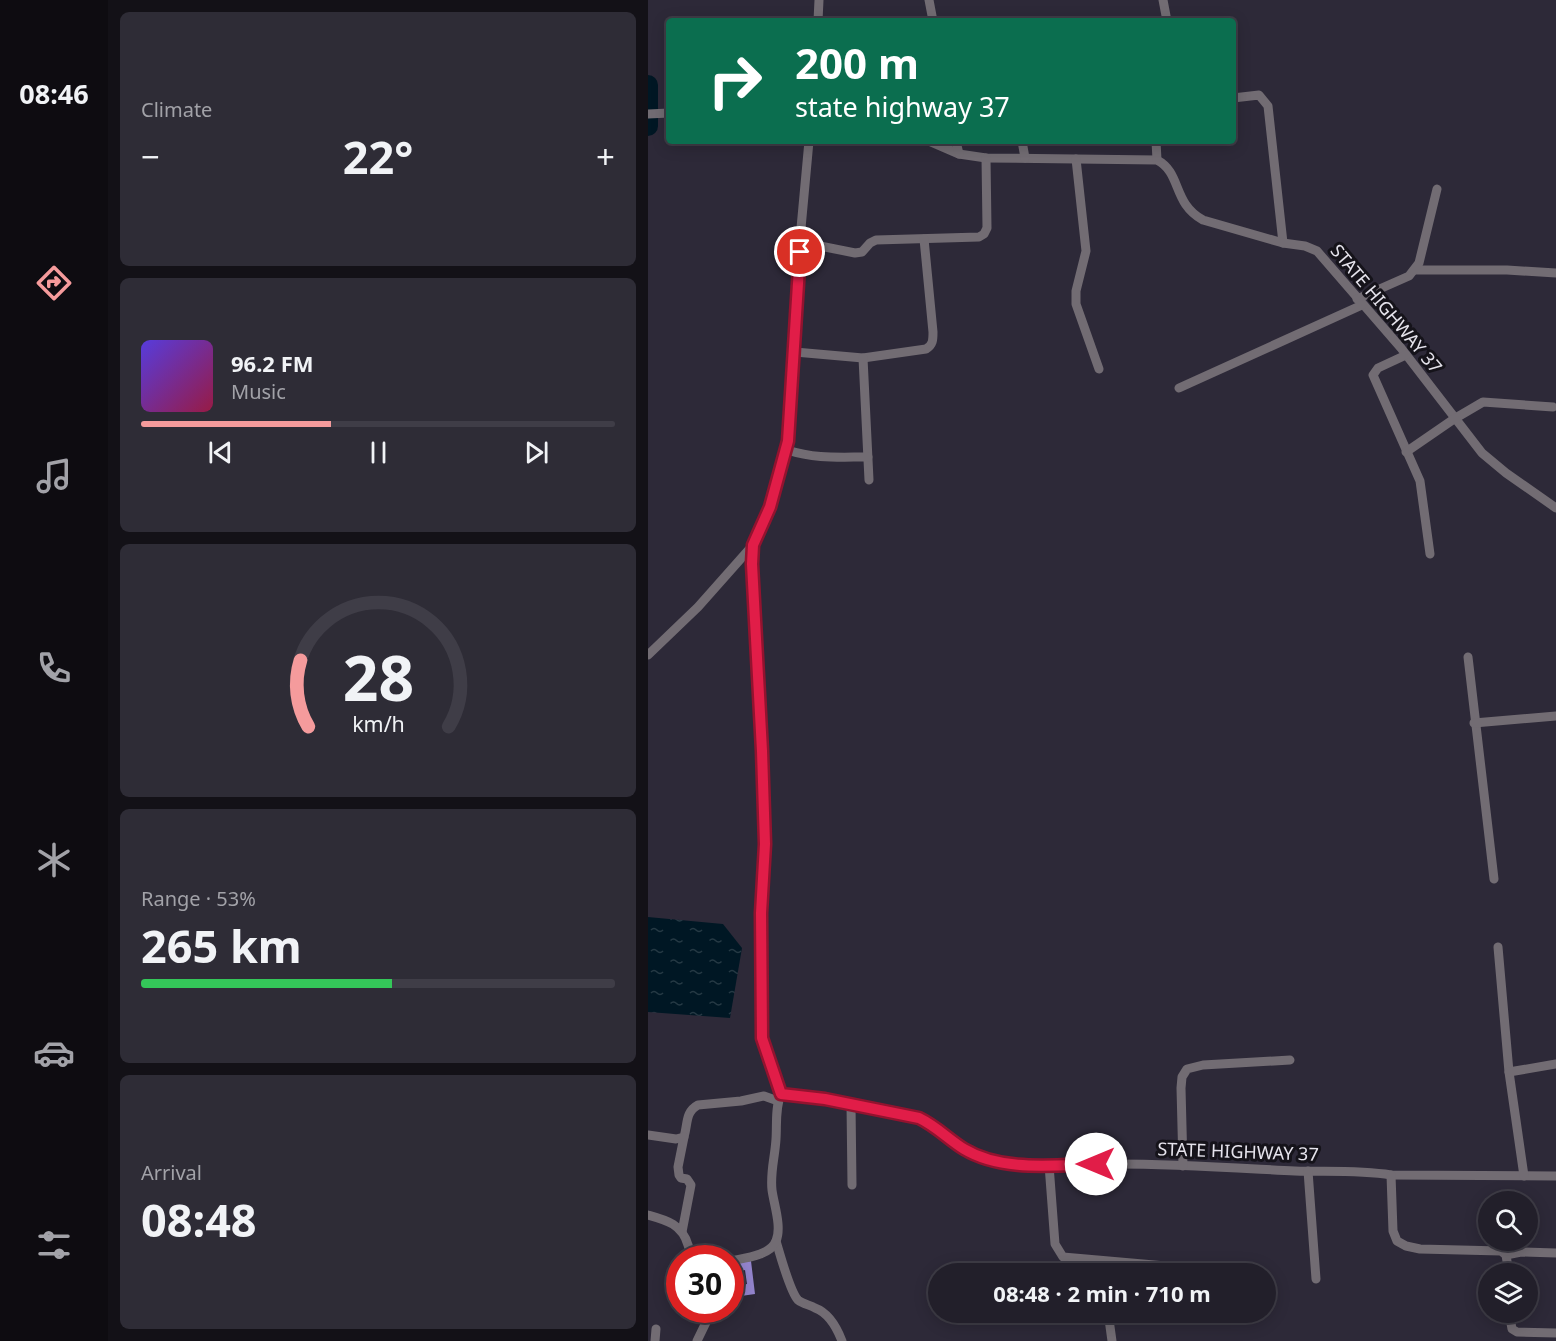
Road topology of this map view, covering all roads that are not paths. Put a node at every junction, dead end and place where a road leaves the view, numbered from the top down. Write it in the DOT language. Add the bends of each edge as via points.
graph roads {
  1 [pos="819,0"];
  2 [pos="929,0"];
  3 [pos="1163,0"];
  4 [pos="818,18"];
  5 [pos="932,18"];
  6 [pos="1166,18"];
  7 [pos="1236,98"];
  8 [pos="666,113"];
  9 [pos="648,114"];
  10 [pos="809,144"];
  11 [pos="936,144"];
  12 [pos="957,144"];
  13 [pos="1023,144"];
  14 [pos="1156,144"];
  15 [pos="959,154"];
  16 [pos="986,158"];
  17 [pos="1025,158"];
  18 [pos="1076,159"];
  19 [pos="1157,160"];
  20 [pos="1437,189"];
  21 [pos="801,228"];
  22 [pos="924,239"];
  23 [pos="1283,243"];
  24 [pos="1415,270"];
  25 [pos="1556,273"];
  26 [pos="1360,302"];
  27 [pos="795,352"];
  28 [pos="1406,355"];
  29 [pos="863,358"];
  30 [pos="1099,369"];
  31 [pos="1179,388"];
  32 [pos="1553,407"];
  33 [pos="1454,419"];
  34 [pos="787,450"];
  35 [pos="1406,452"];
  36 [pos="868,456"];
  37 [pos="868,480"];
  38 [pos="1556,508"];
  39 [pos="753,545"];
  40 [pos="1430,554"];
  41 [pos="648,655"];
  42 [pos="1468,657"];
  43 [pos="1556,716"];
  44 [pos="1474,723"];
  45 [pos="1494,879"];
  46 [pos="1498,947"];
  47 [pos="1290,1060"];
  48 [pos="1556,1064"];
  49 [pos="1509,1071"];
  50 [pos="780,1097"];
  51 [pos="851,1104"];
  52 [pos="648,1135"];
  53 [pos="684,1137"];
  54 [pos="1049,1165"];
  55 [pos="1183,1166"];
  56 [pos="1308,1171"];
  57 [pos="1391,1175"];
  58 [pos="1524,1176"];
  59 [pos="1556,1176"];
  60 [pos="852,1185"];
  61 [pos="648,1215"];
  62 [pos="682,1232"];
  63 [pos="776,1241"];
  64 [pos="687,1245"];
  65 [pos="1556,1253"];
  66 [pos="1506,1255"];
  67 [pos="744,1257"];
  68 [pos="1100,1261"];
  69 [pos="1126,1263"];
  70 [pos="1507,1263"];
  71 [pos="1316,1278"];
  72 [pos="706,1323"];
  73 [pos="1110,1323"];
  74 [pos="1511,1323"];
  75 [pos="657,1329"];
  76 [pos="1556,1333"];
  77 [pos="655,1341"];
  78 [pos="698,1341"];
  79 [pos="842,1341"];
  80 [pos="1112,1341"];
  1 -- 4 [label="street"];
  2 -- 5 [label="street"];
  3 -- 6 [label="street"];
  7 -- 23 [label="street" via="1259,95 1268,106"];
  8 -- 9 [label="street"];
  10 -- 21 [label="street"];
  11 -- 15 [label="street"];
  12 -- 15 [label="street"];
  13 -- 17 [label="street"];
  14 -- 19 [label="street"];
  15 -- 16 [label="street"];
  16 -- 17 [label="street"];
  16 -- 22 [label="street" via="988,221 984,234 970,239"];
  17 -- 18 [label="street"];
  18 -- 19 [label="street"];
  18 -- 30 [label="street" via="1086,251 1076,304"];
  19 -- 23 [label="street, STATE HIGHWAY 37" via="1171,171 1182,200 1193,215"];
  20 -- 24 [label="street"];
  21 -- 22 [label="street" via="820,246 855,253 876,240"];
  21 -- 27 [label="street"];
  22 -- 29 [label="street" via="933,341 926,349"];
  23 -- 26 [label="street, STATE HIGHWAY 37" via="1317,251"];
  24 -- 25 [label="street"];
  24 -- 26 [label="street"];
  26 -- 28 [label="street, STATE HIGHWAY 37"];
  26 -- 31 [label="street"];
  27 -- 29 [label="street"];
  27 -- 34 [label="street"];
  28 -- 33 [label="street, STATE HIGHWAY 37"];
  28 -- 35 [label="street" via="1378,368 1373,375"];
  29 -- 36 [label="street"];
  32 -- 33 [label="street" via="1483,402"];
  33 -- 35 [label="street"];
  33 -- 38 [label="street, STATE HIGHWAY 37" via="1482,453"];
  34 -- 36 [label="street" via="821,458"];
  34 -- 39 [label="street" via="770,507"];
  35 -- 40 [label="street" via="1422,488"];
  36 -- 37 [label="street"];
  39 -- 41 [label="street" via="698,607"];
  39 -- 50 [label="street" via="765,844 762,1038"];
  42 -- 44 [label="street"];
  43 -- 44 [label="street"];
  44 -- 45 [label="street"];
  46 -- 49 [label="street"];
  47 -- 55 [label="street" via="1187,1069 1181,1088"];
  48 -- 49 [label="street"];
  49 -- 58 [label="street"];
  50 -- 51 [label="street, STATE HIGHWAY 37"];
  50 -- 53 [label="street, STATE HIGHWAY 37" via="698,1105 688,1114"];
  50 -- 63 [label="street" via="771,1166"];
  51 -- 54 [label="street, STATE HIGHWAY 37" via="919,1118 984,1159"];
  51 -- 60 [label="street"];
  52 -- 53 [label="street"];
  53 -- 62 [label="street, STATE HIGHWAY 37" via="678,1172 691,1185"];
  54 -- 55 [label="street, STATE HIGHWAY 37"];
  54 -- 68 [label="street" via="1055,1244 1059,1252 1063,1257"];
  55 -- 56 [label="street, STATE HIGHWAY 37"];
  56 -- 57 [label="street, STATE HIGHWAY 37"];
  56 -- 71 [label="street"];
  57 -- 58 [label="street, STATE HIGHWAY 37"];
  57 -- 66 [label="street" via="1393,1231 1397,1241 1420,1249 1490,1250"];
  58 -- 59 [label="street, STATE HIGHWAY 37"];
  61 -- 62 [label="street" via="676,1224"];
  62 -- 64 [label="street"];
  63 -- 67 [label="street" via="761,1253"];
  63 -- 79 [label="street" via="794,1295 825,1315"];
  65 -- 66 [label="street"];
  66 -- 70 [label="street"];
  68 -- 69 [label="street"];
  72 -- 78 [label="street"];
  73 -- 80 [label="street"];
  74 -- 76 [label="street" via="1517,1332"];
  75 -- 77 [label="street"];
}
